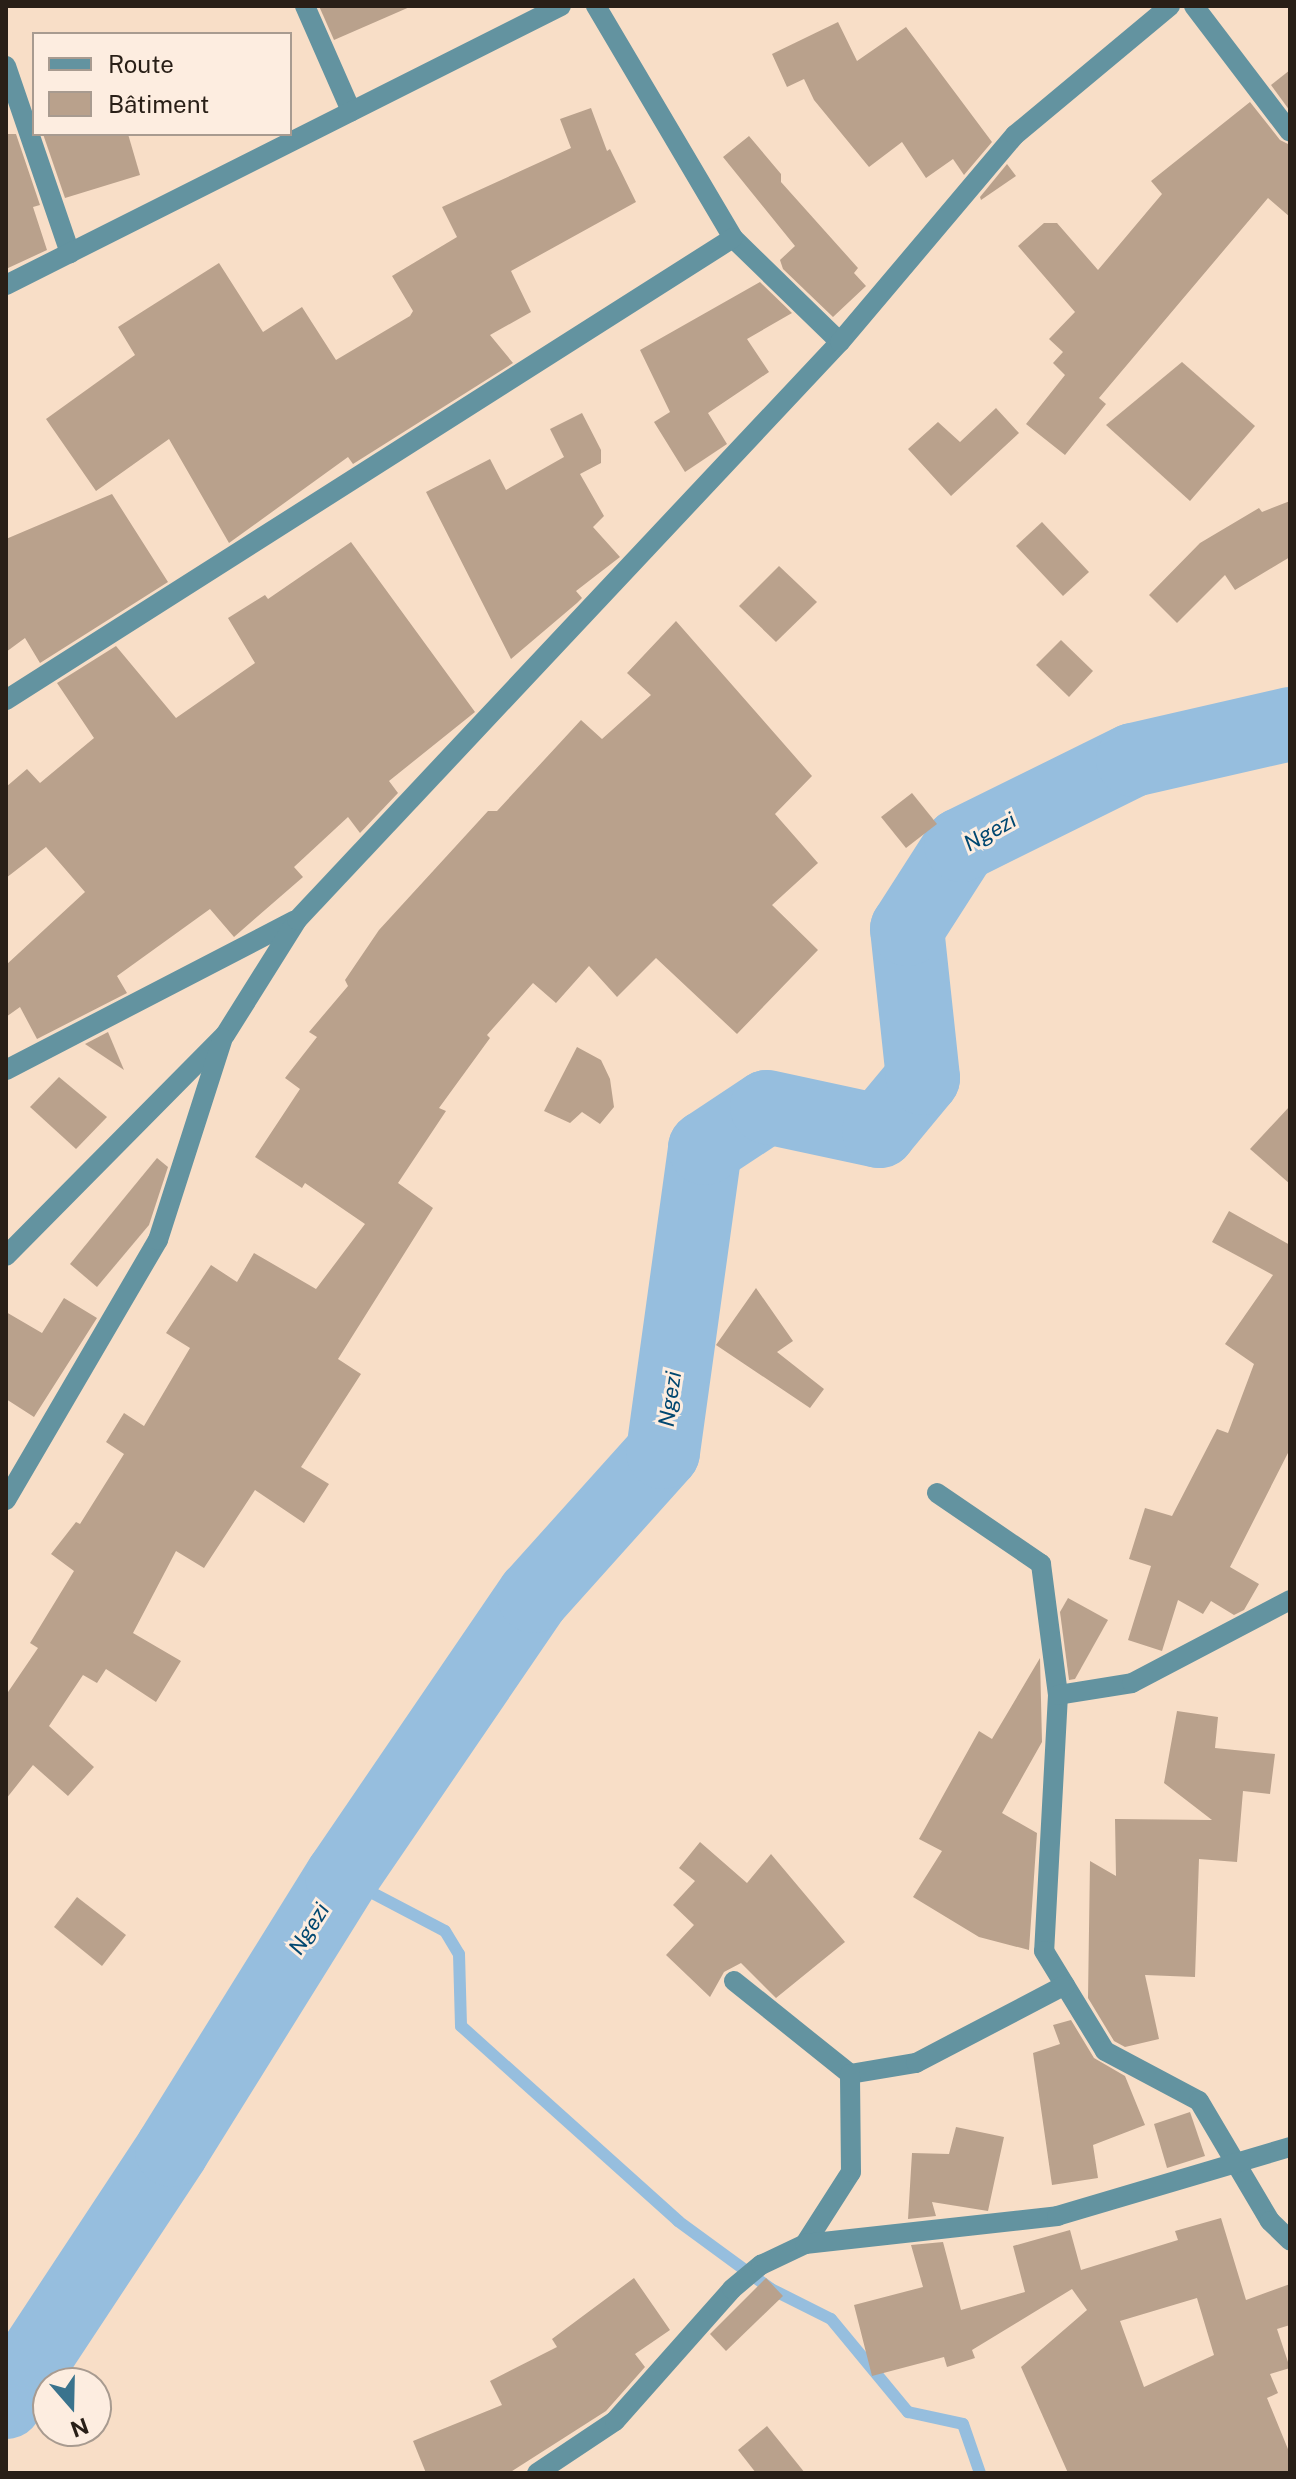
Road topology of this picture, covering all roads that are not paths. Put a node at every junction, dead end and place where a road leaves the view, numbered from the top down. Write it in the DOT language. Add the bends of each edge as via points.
graph roads {
  1 [pos="305,6"];
  2 [pos="561,6"];
  3 [pos="596,6"];
  4 [pos="1170,6"];
  5 [pos="1194,6"];
  6 [pos="6,66"];
  7 [pos="351,111"];
  8 [pos="1290,132"];
  9 [pos="733,238"];
  10 [pos="70,253"];
  11 [pos="6,285"];
  12 [pos="840,342"];
  13 [pos="6,700"];
  14 [pos="297,920"];
  15 [pos="225,1035"];
  16 [pos="6,1070"];
  17 [pos="6,1256"];
  18 [pos="937,1493"];
  19 [pos="6,1500"];
  20 [pos="1290,1600"];
  21 [pos="1058,1695"];
  22 [pos="734,1981"];
  23 [pos="1065,1985"];
  24 [pos="850,2074"];
  25 [pos="1290,2147"];
  26 [pos="1234,2166"];
  27 [pos="1290,2240"];
  28 [pos="805,2244"];
  29 [pos="537,2473"];
  1 -- 7 [label="street"];
  2 -- 7 [label="street"];
  3 -- 9 [label="street"];
  4 -- 12 [label="street" via="1015,135"];
  5 -- 8 [label="street"];
  6 -- 10 [label="street"];
  7 -- 10 [label="street"];
  9 -- 12 [label="street"];
  9 -- 13 [label="street"];
  10 -- 11 [label="street"];
  12 -- 14 [label="street"];
  14 -- 15 [label="street"];
  14 -- 16 [label="street"];
  15 -- 17 [label="street"];
  15 -- 19 [label="street" via="158,1240"];
  18 -- 21 [label="street" via="1041,1564"];
  20 -- 21 [label="street" via="1132,1683"];
  21 -- 23 [label="street" via="1044,1951"];
  22 -- 24 [label="street"];
  23 -- 24 [label="street" via="916,2063"];
  23 -- 26 [label="street" via="1105,2051 1199,2101"];
  24 -- 28 [label="street" via="851,2172"];
  25 -- 26 [label="street"];
  26 -- 27 [label="street" via="1270,2221"];
  26 -- 28 [label="street" via="1057,2216"];
  28 -- 29 [label="street" via="761,2265 732,2289 615,2421"];
}
